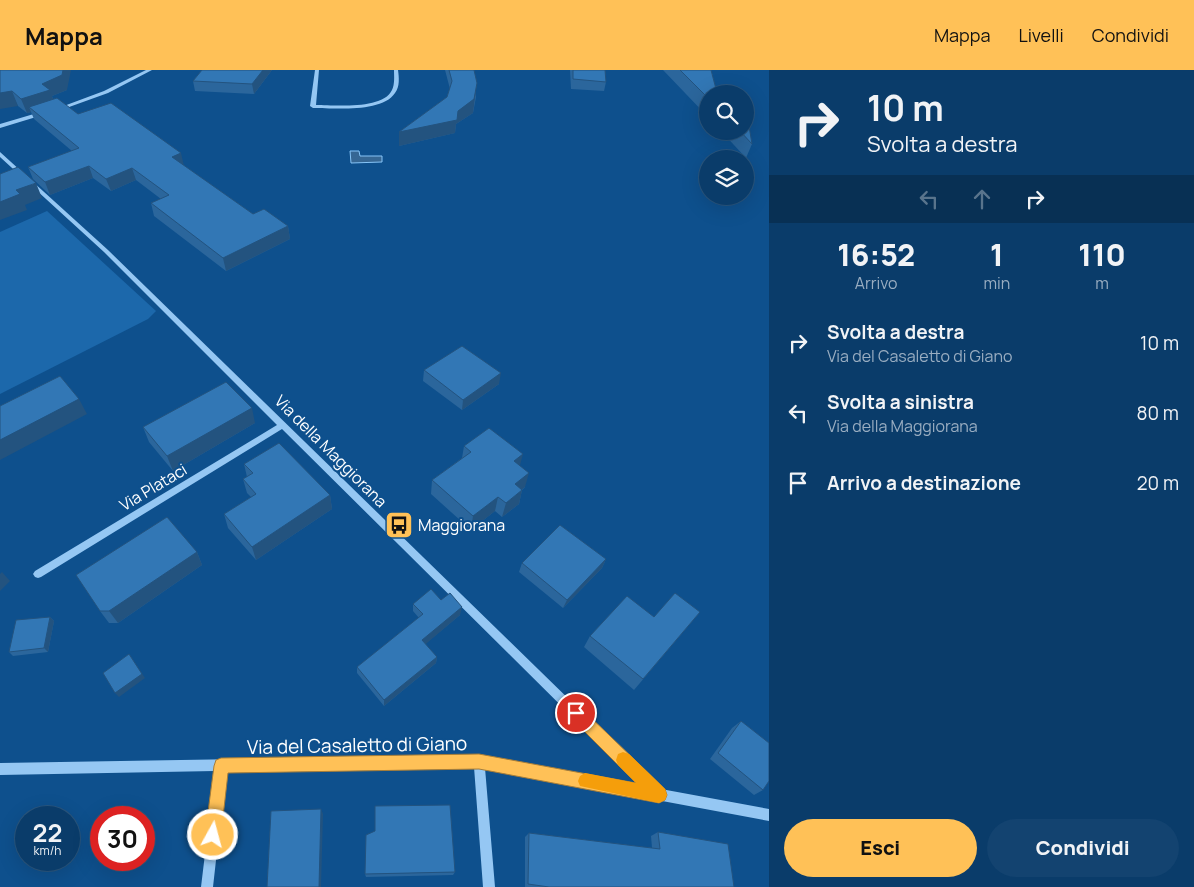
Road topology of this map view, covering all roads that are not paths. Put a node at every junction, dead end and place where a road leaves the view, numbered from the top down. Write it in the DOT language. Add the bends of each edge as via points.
graph roads {
  1 [pos="150,70"];
  2 [pos="318,70"];
  3 [pos="396,70"];
  4 [pos="0,126"];
  5 [pos="0,154"];
  6 [pos="283,426"];
  7 [pos="38,574"];
  8 [pos="479,761"];
  9 [pos="221,766"];
  10 [pos="0,769"];
  11 [pos="659,795"];
  12 [pos="769,815"];
  13 [pos="207,887"];
  14 [pos="489,887"];
  1 -- 4 [label="street" via="100,95"];
  2 -- 3 [label="street" via="314,106 380,103 393,93"];
  5 -- 6 [label="street, Via della Maggiorana" via="106,251"];
  6 -- 7 [label="street, Via Plataci"];
  6 -- 11 [label="street, Via della Maggiorana"];
  8 -- 9 [label="street, Via del Casaletto di Giano"];
  8 -- 11 [label="street, Via del Casaletto di Giano"];
  8 -- 14 [label="street"];
  9 -- 10 [label="street, Via del Casaletto di Giano"];
  9 -- 13 [label="street"];
  11 -- 12 [label="street, Via del Casaletto di Giano"];
}
